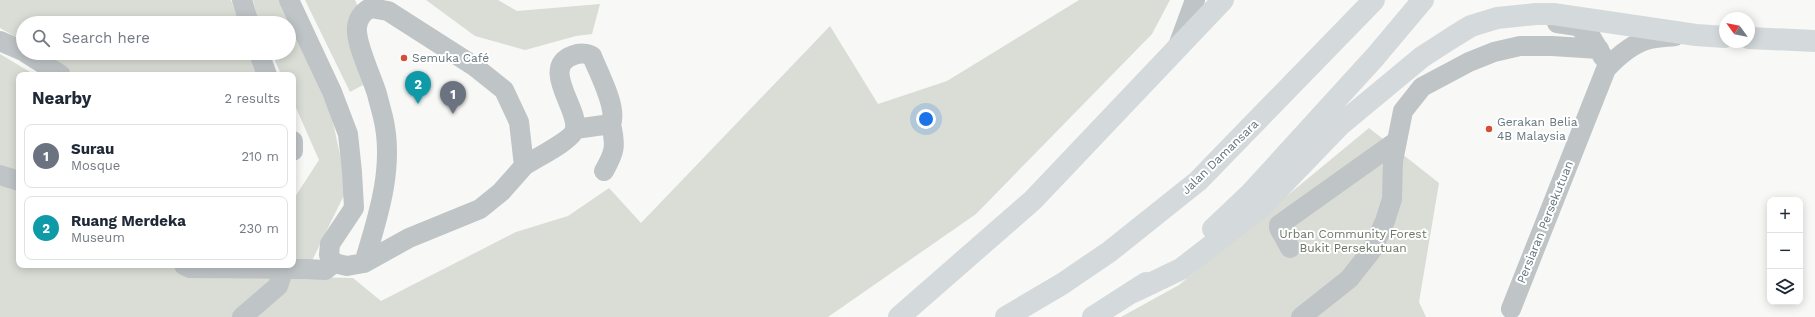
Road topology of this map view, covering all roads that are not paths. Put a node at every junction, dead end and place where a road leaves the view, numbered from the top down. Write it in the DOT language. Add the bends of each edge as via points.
graph roads {
  1 [pos="242,0"];
  2 [pos="290,0"];
  3 [pos="1195,0"];
  4 [pos="1223,0"];
  5 [pos="1374,0"];
  6 [pos="1423,0"];
  7 [pos="247,16"];
  8 [pos="1520,16"];
  9 [pos="1696,35"];
  10 [pos="1719,37"];
  11 [pos="1755,38"];
  12 [pos="0,41"];
  13 [pos="1815,41"];
  14 [pos="1178,46"];
  15 [pos="16,49"];
  16 [pos="1599,49"];
  17 [pos="37,60"];
  18 [pos="262,60"];
  19 [pos="1606,69"];
  20 [pos="56,72"];
  21 [pos="266,72"];
  22 [pos="611,124"];
  23 [pos="575,129"];
  24 [pos="1397,141"];
  25 [pos="524,166"];
  26 [pos="604,171"];
  27 [pos="0,175"];
  28 [pos="16,180"];
  29 [pos="1290,248"];
  30 [pos="334,263"];
  31 [pos="364,263"];
  32 [pos="190,268"];
  33 [pos="284,268"];
  34 [pos="1133,292"];
  35 [pos="1511,309"];
  36 [pos="242,317"];
  37 [pos="899,317"];
  38 [pos="1006,317"];
  39 [pos="1093,317"];
  40 [pos="1301,317"];
  1 -- 7 [label="street"];
  2 -- 30 [label="street" via="348,134 354,208 330,244 328,255"];
  3 -- 14 [label="street"];
  4 -- 14 [label="main road"];
  5 -- 38 [label="main road, Jalan Damansara" via="1198,182 1109,252"];
  6 -- 34 [label="main road" via="1375,57 1250,193 1193,247"];
  8 -- 9 [label="main road" via="1553,14"];
  8 -- 16 [label="street" via="1577,26 1591,37"];
  8 -- 34 [label="main road" via="1497,18 1470,26 1422,58 1340,126 1261,207 1181,269"];
  9 -- 10 [label="main road"];
  9 -- 19 [label="street" via="1650,39 1632,46"];
  11 -- 13 [label="main road"];
  12 -- 15 [label="street"];
  14 -- 37 [label="main road" via="1033,200"];
  16 -- 19 [label="street"];
  16 -- 24 [label="street" via="1520,46 1494,52 1469,62 1422,87 1403,111"];
  17 -- 20 [label="street"];
  18 -- 21 [label="street"];
  19 -- 35 [label="street, Persiaran Persekutuan"];
  22 -- 23 [label="street"];
  22 -- 23 [label="street" via="613,119 609,99 592,56 576,54 569,57 559,72 559,80 573,115"];
  22 -- 26 [label="street" via="615,143 613,156"];
  23 -- 25 [label="street" via="571,137"];
  24 -- 29 [label="street" via="1279,225 1278,228"];
  24 -- 40 [label="street" via="1393,161 1392,198 1372,250 1349,279"];
  25 -- 31 [label="street" via="501,192 480,209 409,238"];
  25 -- 31 [label="street" via="519,122 504,90 474,66 388,11 370,8 360,16 357,28 387,134 386,174 381,207"];
  27 -- 28 [label="street"];
  30 -- 31 [label="street" via="347,266"];
  30 -- 33 [label="street" via="325,270"];
  32 -- 33 [label="street"];
  33 -- 36 [label="street" via="278,286"];
  34 -- 39 [label="main road"];
}
